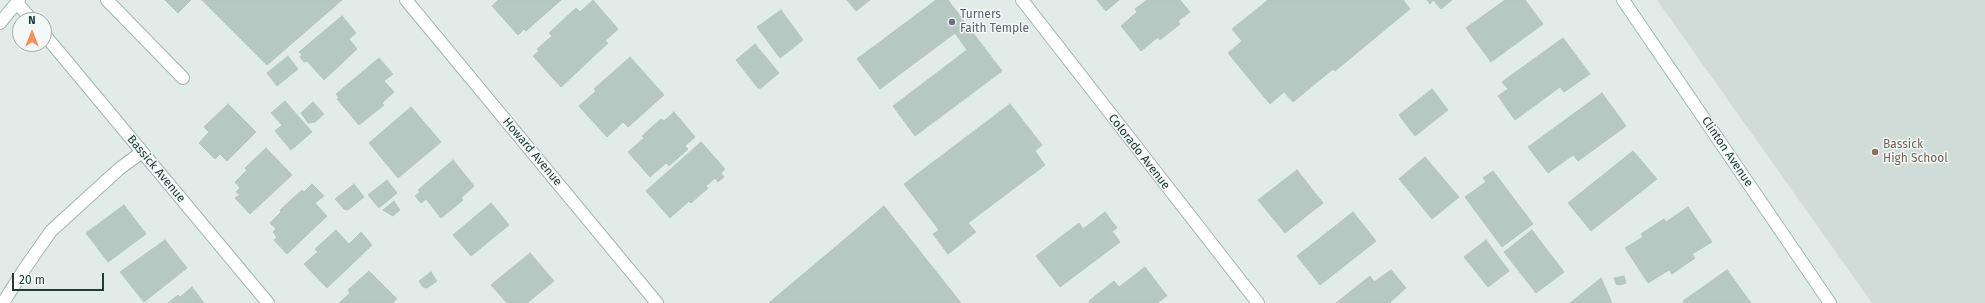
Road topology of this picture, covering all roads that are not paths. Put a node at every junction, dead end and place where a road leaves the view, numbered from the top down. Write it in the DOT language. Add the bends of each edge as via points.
graph roads {
  1 [pos="107,0"];
  2 [pos="406,0"];
  3 [pos="1022,0"];
  4 [pos="1623,0"];
  5 [pos="18,1"];
  6 [pos="26,12"];
  7 [pos="0,23"];
  8 [pos="52,44"];
  9 [pos="183,78"];
  10 [pos="142,152"];
  11 [pos="3,303"];
  12 [pos="268,303"];
  13 [pos="657,303"];
  14 [pos="1258,303"];
  15 [pos="1830,303"];
  1 -- 9 [label="street"];
  2 -- 13 [label="street, Howard Avenue"];
  3 -- 14 [label="street, Colorado Avenue"];
  4 -- 15 [label="street, Clinton Avenue"];
  5 -- 6 [label="street"];
  5 -- 7 [label="street"];
  8 -- 10 [label="street, Bassick Avenue"];
  10 -- 11 [label="street" via="119,169 51,231"];
  10 -- 12 [label="street, Bassick Avenue"];
}
